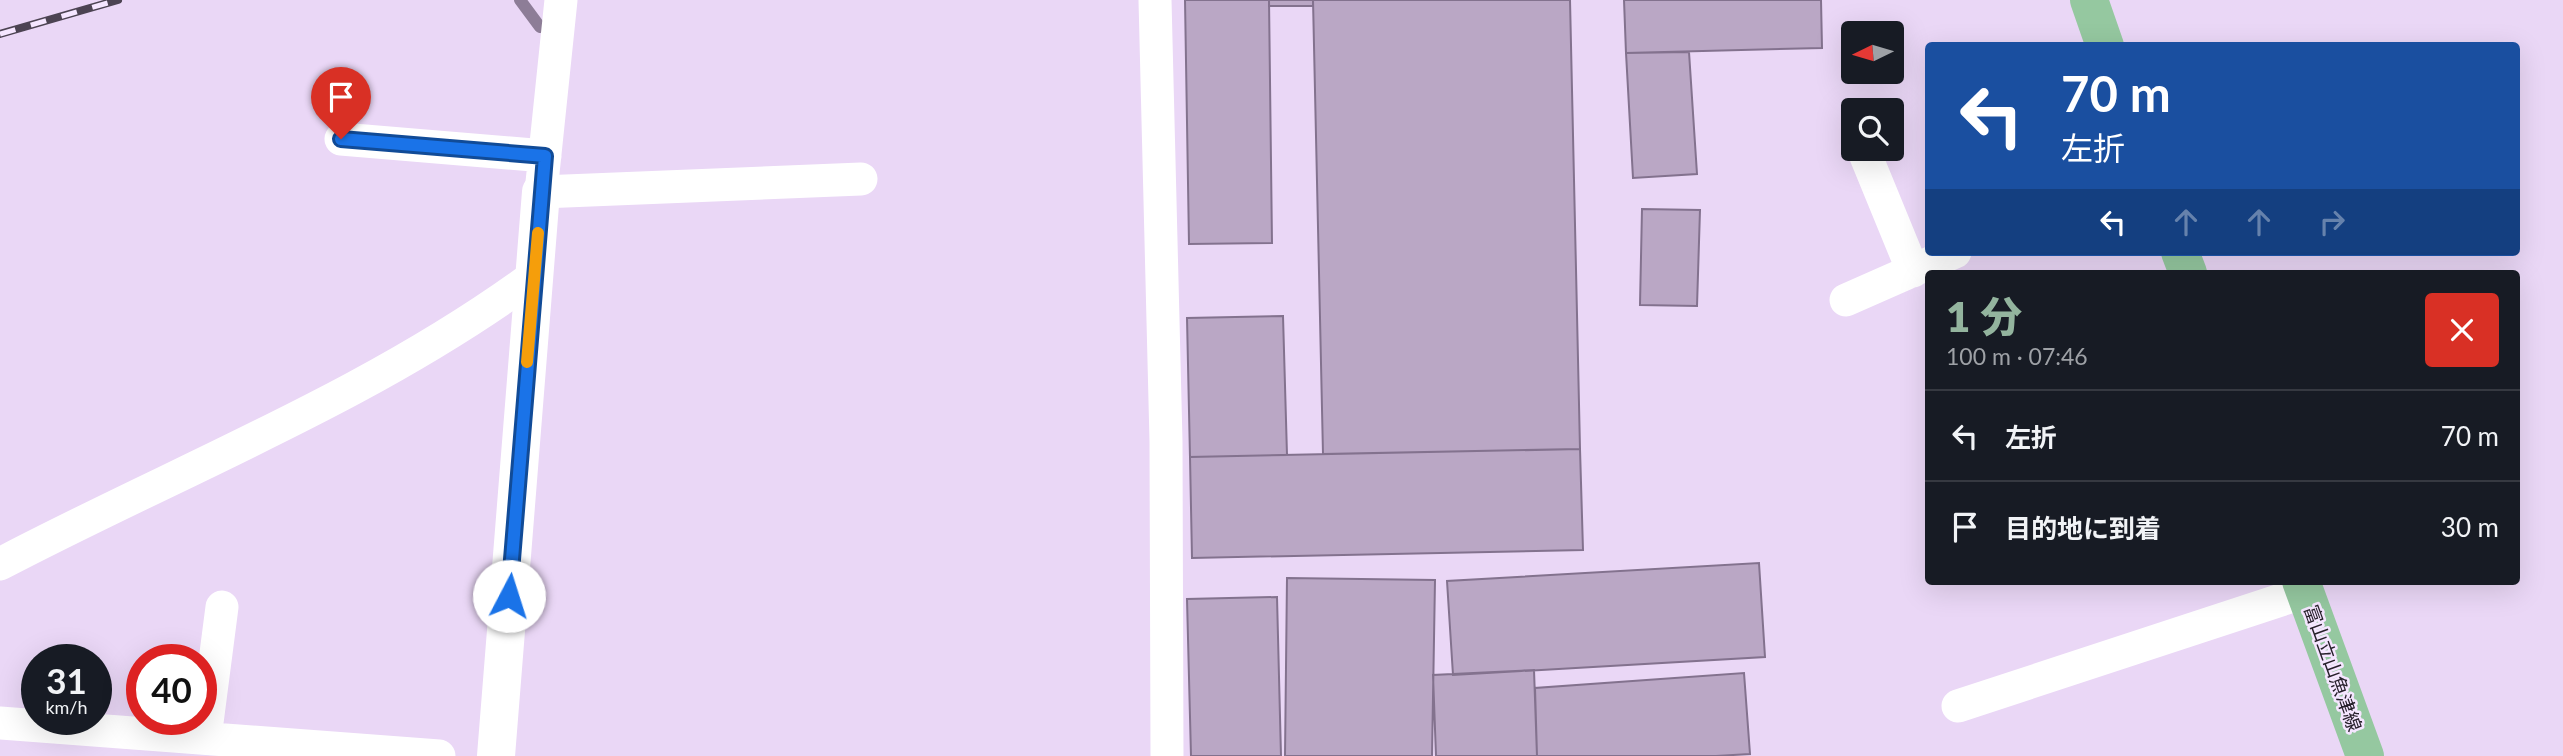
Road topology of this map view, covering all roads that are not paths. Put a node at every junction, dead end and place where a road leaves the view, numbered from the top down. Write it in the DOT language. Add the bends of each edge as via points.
graph roads {
  1 [pos="561,0"];
  2 [pos="1155,0"];
  3 [pos="2089,0"];
  4 [pos="2104,42"];
  5 [pos="341,139"];
  6 [pos="1868,161"];
  7 [pos="543,174"];
  8 [pos="861,179"];
  9 [pos="1946,256"];
  10 [pos="1913,271"];
  11 [pos="534,276"];
  12 [pos="1846,300"];
  13 [pos="0,564"];
  14 [pos="2303,587"];
  15 [pos="222,607"];
  16 [pos="1958,706"];
  17 [pos="0,723"];
  18 [pos="205,738"];
  19 [pos="439,756"];
  20 [pos="496,756"];
  21 [pos="1167,756"];
  22 [pos="2365,756"];
  1 -- 7 [label="street"];
  2 -- 21 [label="street" via="1166,441"];
  3 -- 4 [label="main road"];
  5 -- 7 [label="street"];
  6 -- 10 [label="street"];
  7 -- 8 [label="street"];
  7 -- 11 [label="street"];
  9 -- 10 [label="street"];
  10 -- 12 [label="street"];
  11 -- 13 [label="street" via="482,314 353,389"];
  11 -- 20 [label="street"];
  14 -- 16 [label="street"];
  14 -- 22 [label="main road, 富山立山魚津線"];
  15 -- 18 [label="street"];
  17 -- 18 [label="street"];
  18 -- 19 [label="street"];
}
